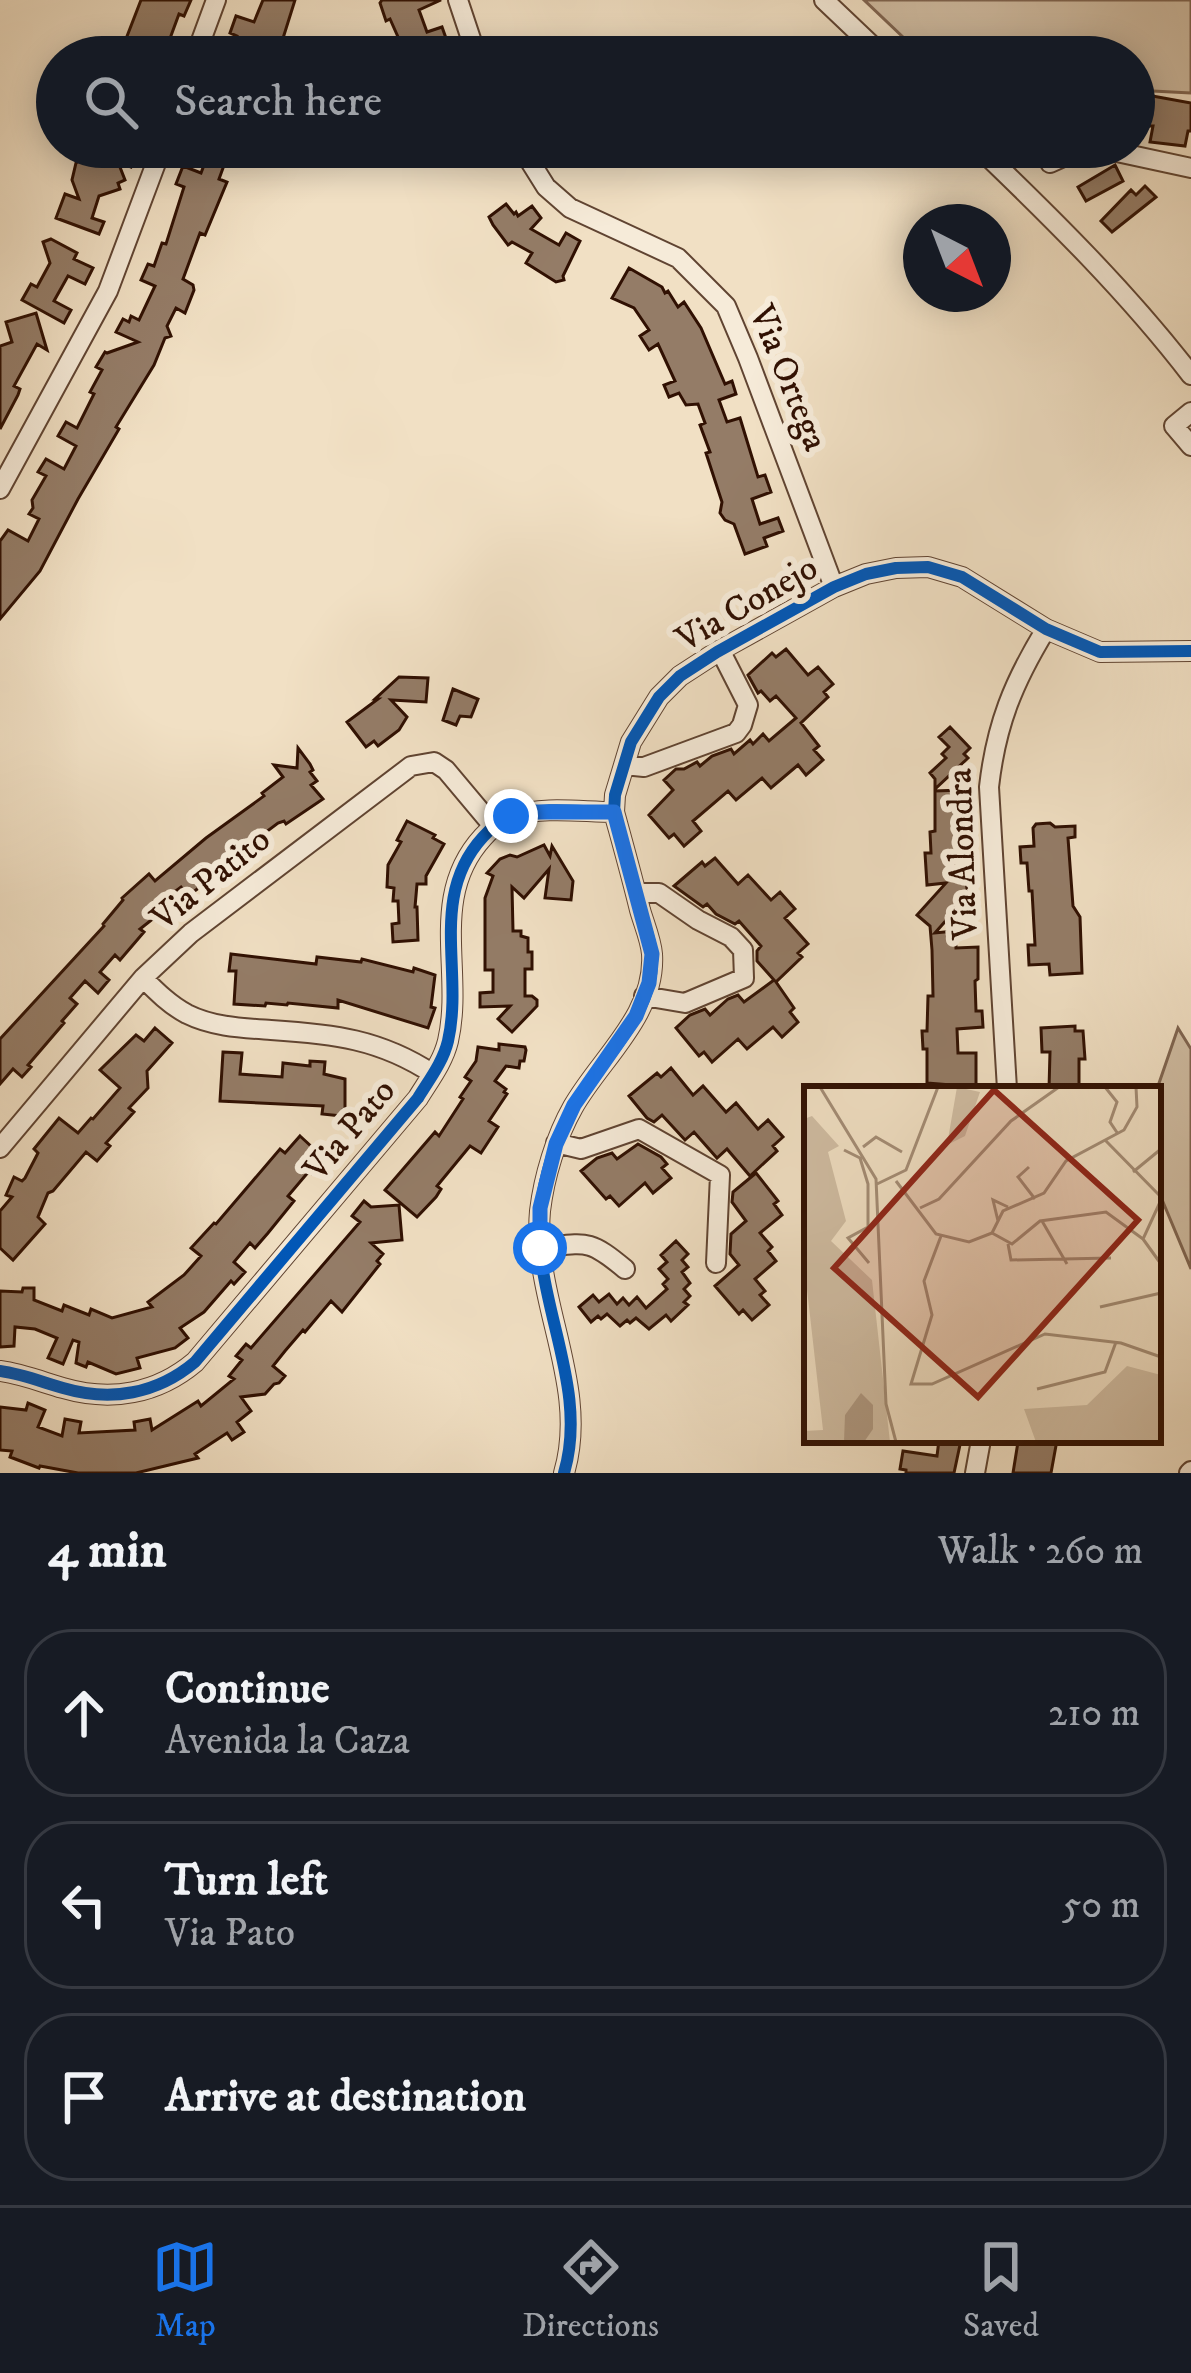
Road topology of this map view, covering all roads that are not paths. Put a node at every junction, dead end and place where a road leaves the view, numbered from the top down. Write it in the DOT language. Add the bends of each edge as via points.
graph roads {
  1 [pos="216,0"];
  2 [pos="458,0"];
  3 [pos="824,0"];
  4 [pos="203,36"];
  5 [pos="470,36"];
  6 [pos="862,36"];
  7 [pos="1155,160"];
  8 [pos="154,168"];
  9 [pos="534,168"];
  10 [pos="1000,168"];
  11 [pos="1191,168"];
  12 [pos="1191,375"];
  13 [pos="1191,412"];
  14 [pos="1191,446"];
  15 [pos="0,489"];
  16 [pos="834,587"];
  17 [pos="1046,629"];
  18 [pos="720,650"];
  19 [pos="1191,652"];
  20 [pos="624,765"];
  21 [pos="614,812"];
  22 [pos="493,826"];
  23 [pos="636,893"];
  24 [pos="143,978"];
  25 [pos="644,996"];
  26 [pos="433,1074"];
  27 [pos="1006,1086"];
  28 [pos="556,1144"];
  29 [pos="0,1148"];
  30 [pos="540,1248"];
  31 [pos="716,1263"];
  32 [pos="625,1269"];
  33 [pos="0,1371"];
  34 [pos="980,1443"];
  35 [pos="564,1473"];
  36 [pos="975,1473"];
  1 -- 4 [label="street"];
  2 -- 5 [label="street"];
  3 -- 6 [label="street"];
  7 -- 11 [label="street"];
  8 -- 15 [label="street" via="108,291"];
  9 -- 16 [label="street, Via Ortega" via="570,208 678,259 726,306"];
  10 -- 12 [label="street"];
  13 -- 14 [label="street" via="1174,426"];
  16 -- 17 [label="street, Via Conejo" via="866,574 928,567 962,577"];
  16 -- 18 [label="street, Via Conejo"];
  17 -- 19 [label="street, Via Conejo" via="1100,652"];
  17 -- 27 [label="street, Via Alondra" via="1006,706 989,787"];
  18 -- 20 [label="street, Via Conejo" via="659,697"];
  18 -- 20 [label="street" via="748,705 736,733 644,767"];
  20 -- 21 [label="street, Via Conejo"];
  21 -- 22 [label="street" via="536,812"];
  21 -- 23 [label="street"];
  22 -- 24 [label="street, Via Patito" via="446,770 434,762 411,766"];
  22 -- 26 [label="street, Via Pato" via="462,863 452,893 448,1042"];
  23 -- 25 [label="street" via="652,954"];
  23 -- 25 [label="street" via="659,893 731,937 745,967 744,978 685,1004"];
  24 -- 26 [label="street" via="203,1021 364,1040"];
  24 -- 29 [label="street, Via Patito"];
  25 -- 28 [label="street"];
  26 -- 33 [label="street, Via Pato" via="178,1376 139,1392 97,1396"];
  28 -- 30 [label="street" via="540,1208"];
  28 -- 31 [label="street" via="581,1149 639,1129 720,1174"];
  30 -- 32 [label="street" via="598,1246"];
  30 -- 35 [label="street" via="571,1408"];
  34 -- 36 [label="street"];
}
